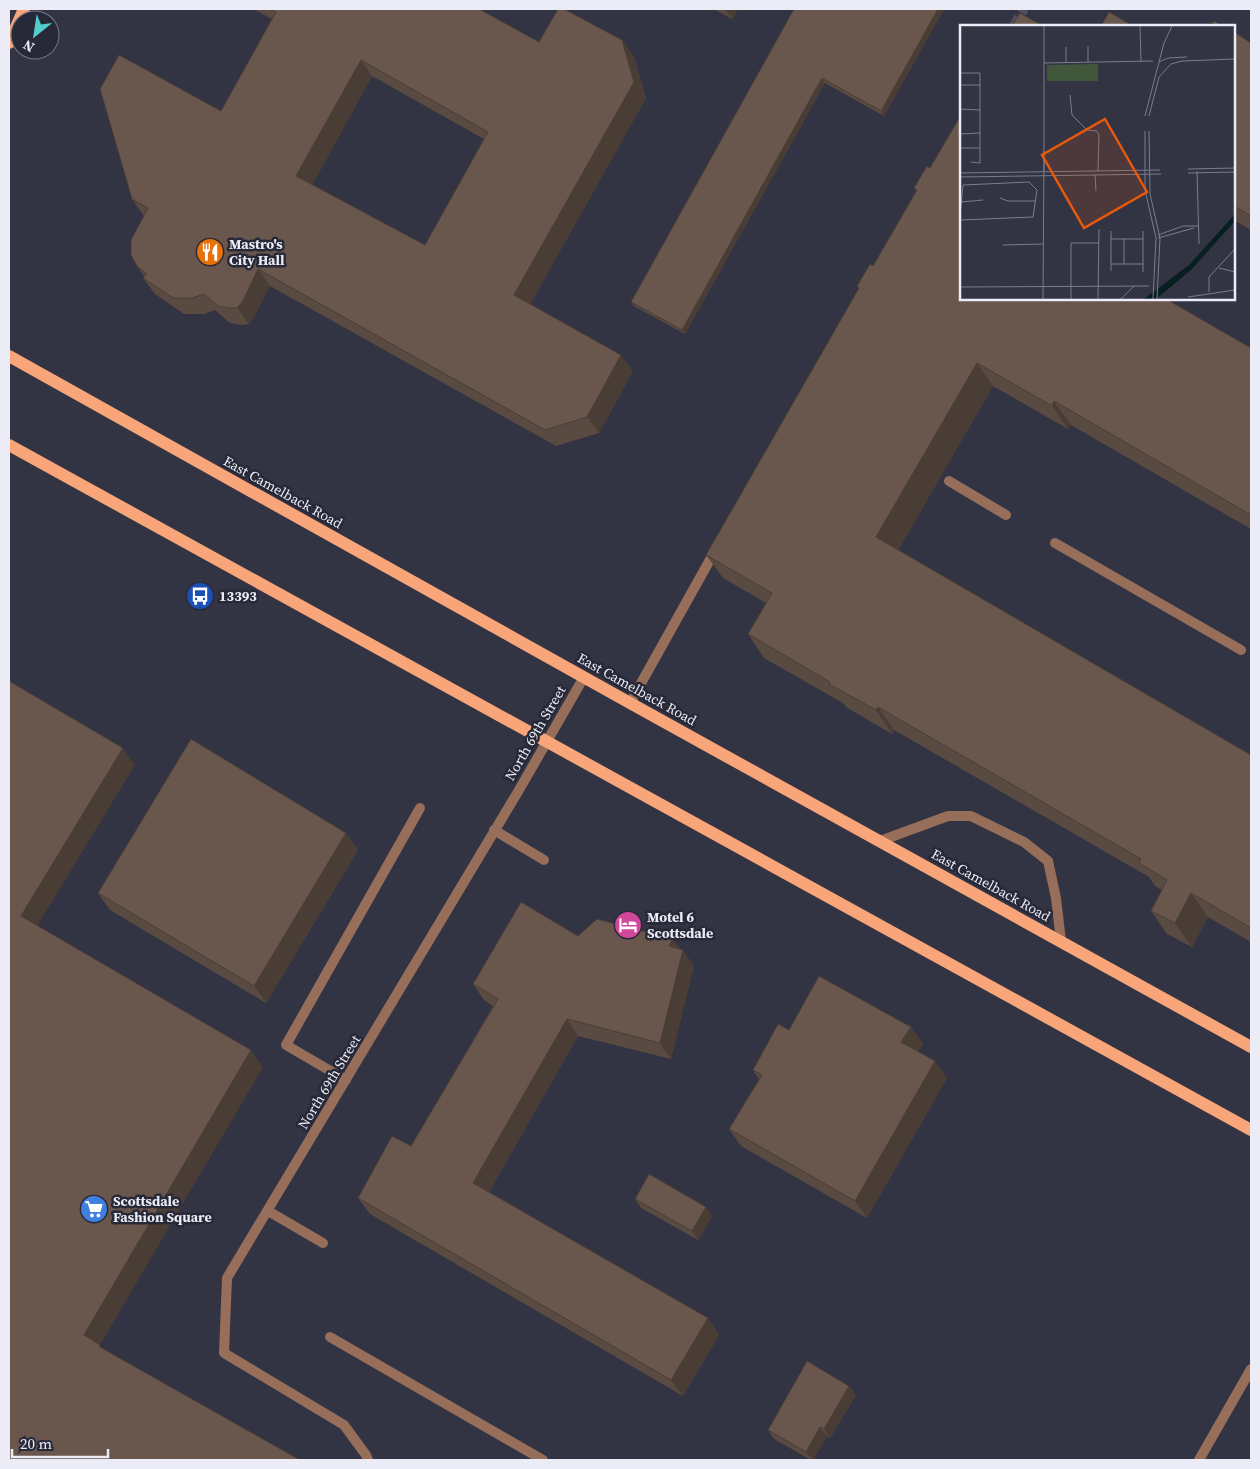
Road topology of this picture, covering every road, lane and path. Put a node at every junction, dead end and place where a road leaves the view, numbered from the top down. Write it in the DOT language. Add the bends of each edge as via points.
graph roads {
  1 [pos="24,9"];
  2 [pos="9,43"];
  3 [pos="9,356"];
  4 [pos="9,445"];
  5 [pos="949,481"];
  6 [pos="1006,515"];
  7 [pos="719,542"];
  8 [pos="1055,543"];
  9 [pos="1241,650"];
  10 [pos="584,677"];
  11 [pos="630,703"];
  12 [pos="546,742"];
  13 [pos="420,808"];
  14 [pos="494,830"];
  15 [pos="880,841"];
  16 [pos="544,860"];
  17 [pos="1061,941"];
  18 [pos="1251,1047"];
  19 [pos="346,1080"];
  20 [pos="1251,1130"];
  21 [pos="268,1211"];
  22 [pos="323,1243"];
  23 [pos="330,1337"];
  24 [pos="1251,1369"];
  25 [pos="368,1460"];
  26 [pos="543,1460"];
  27 [pos="1199,1460"];
  1 -- 2 [label="main road"];
  3 -- 10 [label="main road, East Camelback Road"];
  4 -- 12 [label="main road"];
  5 -- 6 [label="street"];
  7 -- 11 [label="street"];
  8 -- 9 [label="street"];
  10 -- 11 [label="main road, East Camelback Road"];
  10 -- 12 [label="street, North 69th Street"];
  11 -- 15 [label="main road, East Camelback Road"];
  12 -- 14 [label="street, North 69th Street"];
  12 -- 20 [label="main road"];
  13 -- 19 [label="street" via="286,1045"];
  14 -- 16 [label="street"];
  14 -- 19 [label="street, North 69th Street"];
  15 -- 17 [label="main road, East Camelback Road"];
  15 -- 17 [label="street" via="948,816 971,816 1024,842 1048,861"];
  17 -- 18 [label="main road, East Camelback Road"];
  19 -- 21 [label="street, North 69th Street"];
  21 -- 22 [label="street"];
  21 -- 25 [label="street, North 69th Street" via="228,1278 224,1353 344,1425"];
  23 -- 26 [label="street"];
  24 -- 27 [label="street"];
}
